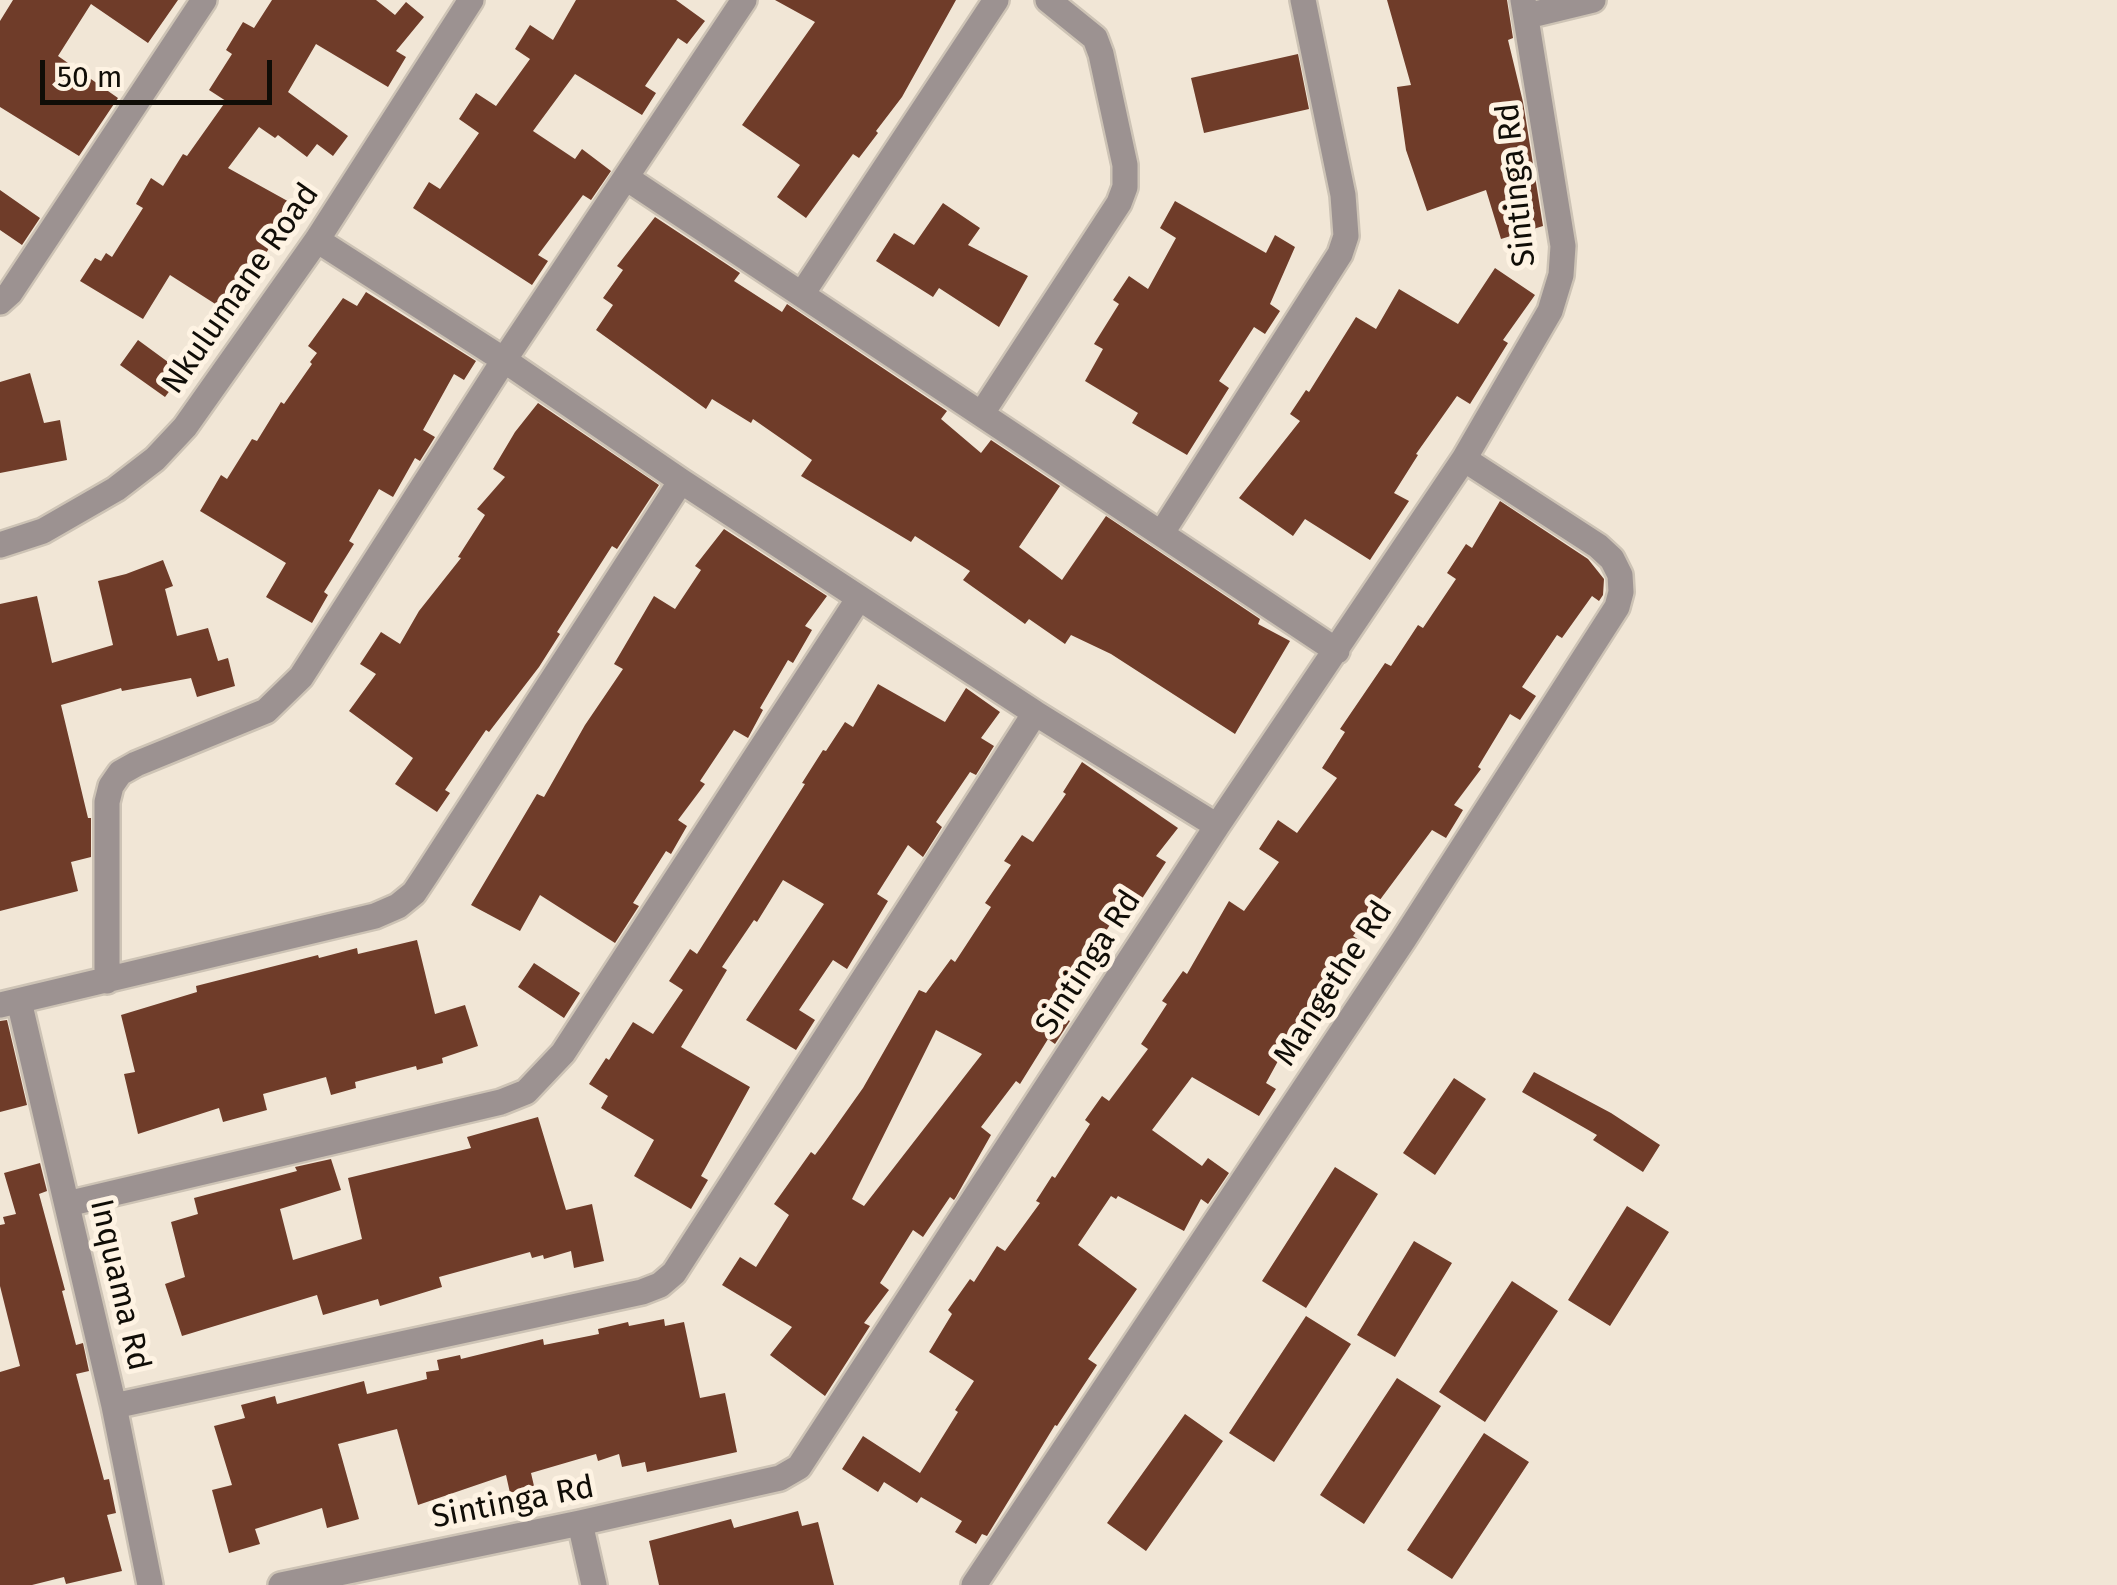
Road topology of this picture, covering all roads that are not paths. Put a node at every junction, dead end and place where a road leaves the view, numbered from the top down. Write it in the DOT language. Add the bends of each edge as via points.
graph roads {
  1 [pos="204,0"];
  2 [pos="471,0"];
  3 [pos="744,0"];
  4 [pos="996,0"];
  5 [pos="1048,0"];
  6 [pos="1303,0"];
  7 [pos="1593,0"];
  8 [pos="1525,8"];
  9 [pos="628,179"];
  10 [pos="317,240"];
  11 [pos="802,294"];
  12 [pos="0,302"];
  13 [pos="504,360"];
  14 [pos="982,412"];
  15 [pos="1464,459"];
  16 [pos="681,481"];
  17 [pos="1161,534"];
  18 [pos="0,545"];
  19 [pos="859,598"];
  20 [pos="1337,651"];
  21 [pos="1035,713"];
  22 [pos="1217,826"];
  23 [pos="106,981"];
  24 [pos="10,1003"];
  25 [pos="67,1204"];
  26 [pos="114,1406"];
  27 [pos="580,1523"];
  28 [pos="376,1574"];
  29 [pos="150,1585"];
  30 [pos="281,1585"];
  31 [pos="594,1585"];
  32 [pos="974,1585"];
  1 -- 12 [label="street"];
  2 -- 10 [label="street, Nkulumane Road"];
  3 -- 9 [label="street"];
  4 -- 11 [label="street"];
  5 -- 14 [label="street" via="1084,26 1102,54 1125,187"];
  6 -- 17 [label="street" via="1346,236"];
  7 -- 8 [label="street"];
  8 -- 15 [label="street, Sintinga Rd" via="1560,213 1561,276 1550,310"];
  9 -- 11 [label="street"];
  9 -- 13 [label="street"];
  10 -- 13 [label="street"];
  10 -- 18 [label="street, Nkulumane Road" via="185,428 155,459 76,514"];
  11 -- 14 [label="street"];
  13 -- 16 [label="street"];
  13 -- 23 [label="street" via="284,696 242,723 136,764 111,786"];
  14 -- 17 [label="street"];
  15 -- 20 [label="street, Sintinga Rd"];
  15 -- 32 [label="street, Mangethe Rd" via="1612,559 1622,592 1617,607"];
  16 -- 19 [label="street"];
  16 -- 23 [label="street" via="414,892 398,906"];
  17 -- 20 [label="street"];
  19 -- 21 [label="street"];
  19 -- 25 [label="street" via="563,1053 526,1092"];
  20 -- 22 [label="street, Sintinga Rd"];
  21 -- 22 [label="street"];
  21 -- 26 [label="street" via="674,1273 660,1284"];
  22 -- 27 [label="street, Sintinga Rd" via="799,1468 780,1478"];
  23 -- 24 [label="street"];
  24 -- 25 [label="street, Inquama Rd"];
  25 -- 26 [label="street, Inquama Rd"];
  26 -- 29 [label="street, Inquama Rd"];
  27 -- 28 [label="street, Sintinga Rd"];
  27 -- 31 [label="street"];
  28 -- 30 [label="street, Sintinga Rd"];
}
